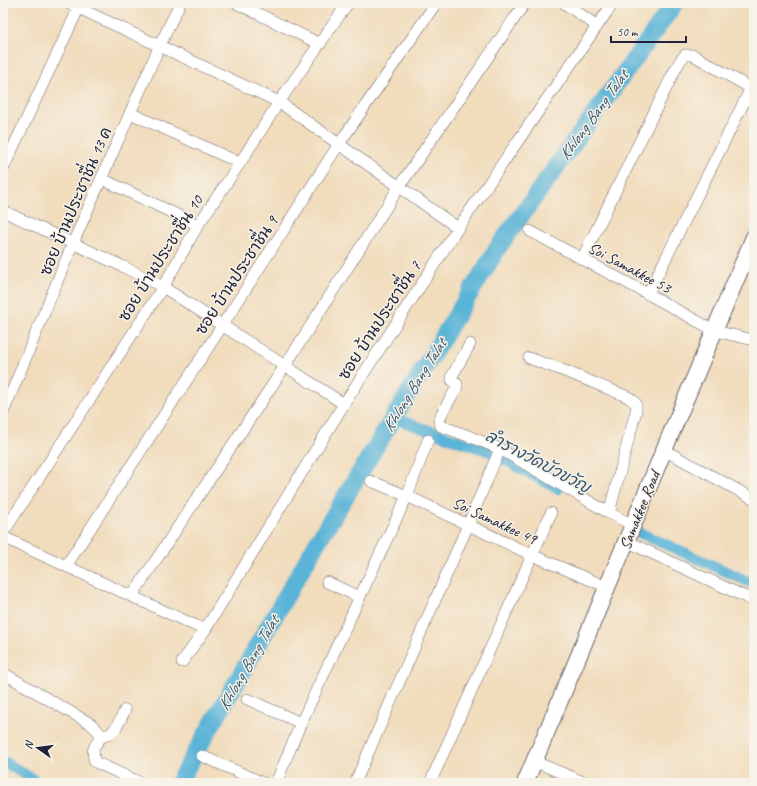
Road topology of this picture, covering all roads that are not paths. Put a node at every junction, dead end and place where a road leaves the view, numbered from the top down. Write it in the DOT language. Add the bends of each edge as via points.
graph roads {
  1 [pos="68,3"];
  2 [pos="180,3"];
  3 [pos="236,3"];
  4 [pos="348,3"];
  5 [pos="436,3"];
  6 [pos="525,3"];
  7 [pos="564,3"];
  8 [pos="613,3"];
  9 [pos="80,6"];
  10 [pos="257,8"];
  11 [pos="597,26"];
  12 [pos="320,44"];
  13 [pos="160,45"];
  14 [pos="752,89"];
  15 [pos="279,102"];
  16 [pos="130,113"];
  17 [pos="338,144"];
  18 [pos="240,163"];
  19 [pos="3,169"];
  20 [pos="102,179"];
  21 [pos="399,187"];
  22 [pos="3,211"];
  23 [pos="198,225"];
  24 [pos="458,228"];
  25 [pos="530,231"];
  26 [pos="754,237"];
  27 [pos="73,243"];
  28 [pos="751,253"];
  29 [pos="582,259"];
  30 [pos="163,288"];
  31 [pos="648,294"];
  32 [pos="222,326"];
  33 [pos="715,331"];
  34 [pos="754,340"];
  35 [pos="470,344"];
  36 [pos="529,358"];
  37 [pos="285,366"];
  38 [pos="344,404"];
  39 [pos="3,413"];
  40 [pos="428,440"];
  41 [pos="664,450"];
  42 [pos="498,453"];
  43 [pos="371,480"];
  44 [pos="407,496"];
  45 [pos="754,500"];
  46 [pos="551,513"];
  47 [pos="609,513"];
  48 [pos="468,525"];
  49 [pos="633,525"];
  50 [pos="3,533"];
  51 [pos="3,537"];
  52 [pos="626,541"];
  53 [pos="532,555"];
  54 [pos="66,566"];
  55 [pos="327,582"];
  56 [pos="607,587"];
  57 [pos="132,596"];
  58 [pos="360,597"];
  59 [pos="754,601"];
  60 [pos="205,630"];
  61 [pos="182,662"];
  62 [pos="3,674"];
  63 [pos="247,699"];
  64 [pos="125,710"];
  65 [pos="301,723"];
  66 [pos="102,736"];
  67 [pos="202,756"];
  68 [pos="533,761"];
  69 [pos="141,783"];
  70 [pos="263,783"];
  71 [pos="276,783"];
  72 [pos="355,783"];
  73 [pos="430,783"];
  74 [pos="524,783"];
  75 [pos="586,783"];
  1 -- 9 [label="street"];
  2 -- 13 [label="street, ซอย บ้านประชาชื่น 13 ค"];
  3 -- 10 [label="street"];
  4 -- 12 [label="street, ซอย บ้านประชาชื่น 10"];
  5 -- 17 [label="street, ซอย บ้านประชาชื่น 9"];
  6 -- 21 [label="street"];
  7 -- 11 [label="street"];
  8 -- 11 [label="street, ซอย บ้านประชาชื่น 7"];
  9 -- 13 [label="street"];
  9 -- 19 [label="street"];
  10 -- 12 [label="street"];
  11 -- 24 [label="street, ซอย บ้านประชาชื่น 7"];
  12 -- 15 [label="street, ซอย บ้านประชาชื่น 10"];
  13 -- 15 [label="street"];
  13 -- 16 [label="street, ซอย บ้านประชาชื่น 13 ค"];
  14 -- 29 [label="street" via="693,55 685,56 672,76"];
  14 -- 31 [label="street"];
  15 -- 17 [label="street"];
  15 -- 18 [label="street, ซอย บ้านประชาชื่น 10"];
  16 -- 18 [label="street"];
  16 -- 20 [label="street, ซอย บ้านประชาชื่น 13 ค"];
  17 -- 21 [label="street"];
  17 -- 32 [label="street, ซอย บ้านประชาชื่น 9"];
  18 -- 23 [label="street, ซอย บ้านประชาชื่น 10"];
  20 -- 23 [label="street"];
  20 -- 27 [label="street, ซอย บ้านประชาชื่น 13 ค"];
  21 -- 24 [label="street"];
  21 -- 37 [label="street"];
  22 -- 27 [label="street"];
  23 -- 30 [label="street, ซอย บ้านประชาชื่น 10"];
  24 -- 38 [label="street, ซอย บ้านประชาชื่น 7"];
  25 -- 29 [label="street, Soi Samakkee 53"];
  26 -- 28 [label="main road, Samakkee Road"];
  27 -- 30 [label="street"];
  27 -- 39 [label="street, ซอย บ้านประชาชื่น 13 ค"];
  28 -- 33 [label="main road, Samakkee Road"];
  29 -- 31 [label="street, Soi Samakkee 53"];
  30 -- 32 [label="street"];
  30 -- 50 [label="street, ซอย บ้านประชาชื่น 10"];
  31 -- 33 [label="street, Soi Samakkee 53"];
  32 -- 37 [label="street"];
  32 -- 54 [label="street, ซอย บ้านประชาชื่น 9"];
  33 -- 34 [label="street, Soi Samakkee 53"];
  33 -- 41 [label="main road, Samakkee Road"];
  35 -- 42 [label="street" via="452,376 457,387 439,423 471,437"];
  36 -- 47 [label="street" via="636,402 636,411"];
  37 -- 38 [label="street"];
  37 -- 57 [label="street"];
  38 -- 60 [label="street, ซอย บ้านประชาชื่น 7"];
  40 -- 44 [label="street"];
  41 -- 45 [label="street"];
  41 -- 49 [label="main road, Samakkee Road"];
  42 -- 47 [label="street"];
  42 -- 48 [label="street"];
  43 -- 44 [label="street, Soi Samakkee 49"];
  44 -- 48 [label="street, Soi Samakkee 49"];
  44 -- 58 [label="street"];
  46 -- 53 [label="street"];
  47 -- 49 [label="street"];
  48 -- 53 [label="street, Soi Samakkee 49"];
  48 -- 72 [label="street"];
  49 -- 52 [label="main road, Samakkee Road"];
  51 -- 54 [label="street"];
  52 -- 56 [label="main road, Samakkee Road"];
  52 -- 59 [label="street"];
  53 -- 56 [label="street, Soi Samakkee 49"];
  53 -- 73 [label="street"];
  54 -- 57 [label="street"];
  55 -- 58 [label="street"];
  56 -- 68 [label="main road, Samakkee Road"];
  57 -- 60 [label="street"];
  58 -- 65 [label="street"];
  60 -- 61 [label="street, ซอย บ้านประชาชื่น 7"];
  62 -- 66 [label="street" via="91,724"];
  63 -- 65 [label="street"];
  64 -- 66 [label="street" via="112,732"];
  65 -- 71 [label="street"];
  66 -- 69 [label="street" via="93,748 95,762"];
  67 -- 70 [label="street"];
  68 -- 74 [label="main road, Samakkee Road"];
  68 -- 75 [label="street"];
}
